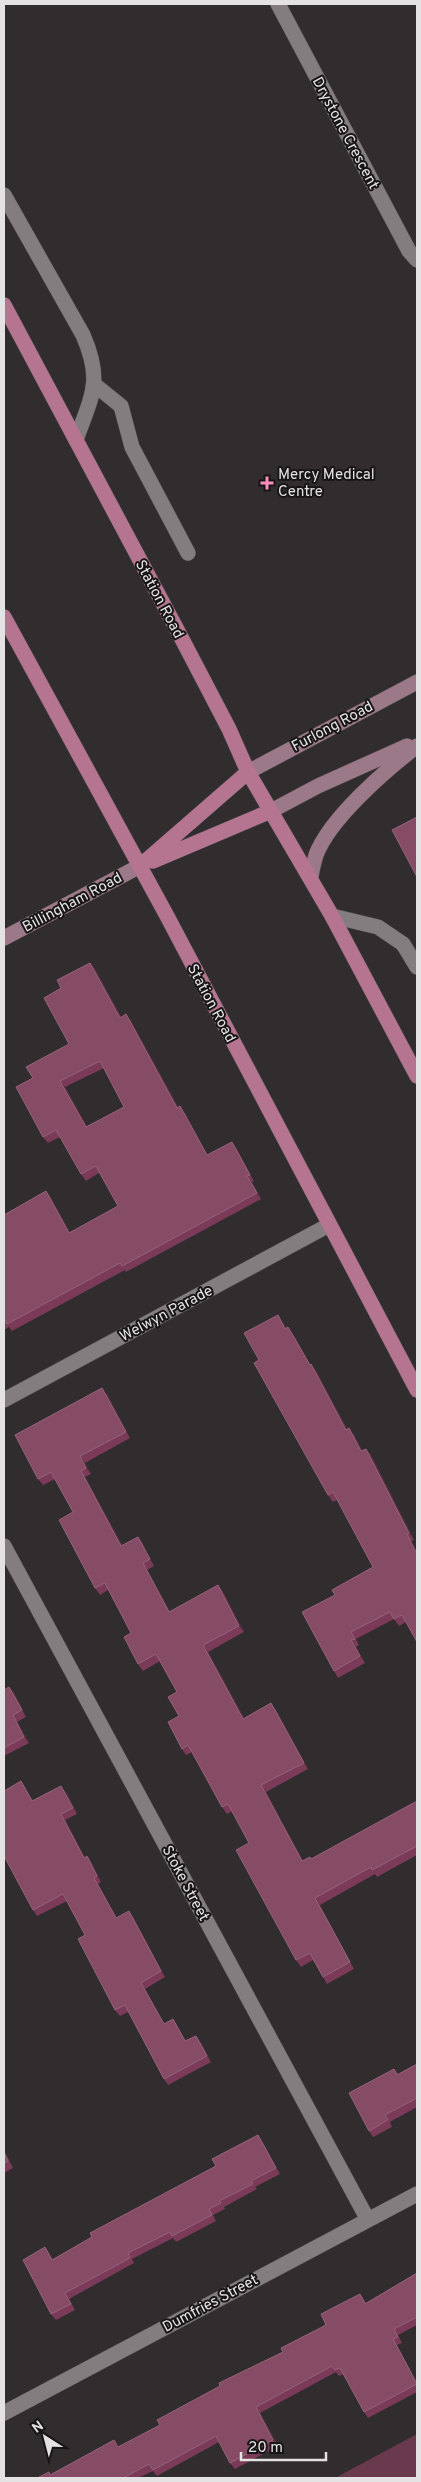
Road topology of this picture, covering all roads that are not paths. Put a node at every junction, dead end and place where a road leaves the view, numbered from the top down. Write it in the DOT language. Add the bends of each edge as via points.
graph roads {
  1 [pos="278,4"];
  2 [pos="4,195"];
  3 [pos="417,260"];
  4 [pos="4,306"];
  5 [pos="95,385"];
  6 [pos="76,440"];
  7 [pos="188,553"];
  8 [pos="4,617"];
  9 [pos="417,682"];
  10 [pos="417,742"];
  11 [pos="417,746"];
  12 [pos="248,772"];
  13 [pos="271,811"];
  14 [pos="140,866"];
  15 [pos="310,878"];
  16 [pos="332,916"];
  17 [pos="4,938"];
  18 [pos="417,967"];
  19 [pos="417,1076"];
  20 [pos="329,1225"];
  21 [pos="417,1390"];
  22 [pos="4,1400"];
  23 [pos="4,1546"];
  24 [pos="417,2194"];
  25 [pos="368,2220"];
  26 [pos="4,2413"];
  1 -- 3 [label="street, Drystone Crescent" via="409,251"];
  2 -- 5 [label="street" via="83,335 92,357"];
  4 -- 6 [label="main road, Station Road"];
  5 -- 6 [label="street"];
  5 -- 7 [label="street" via="121,406 132,447"];
  6 -- 12 [label="main road, Station Road" via="229,729"];
  8 -- 14 [label="main road, Station Road"];
  9 -- 12 [label="main road, Furlong Road"];
  10 -- 13 [label="main road" via="318,786"];
  11 -- 15 [label="main road" via="387,770 331,830 317,854"];
  12 -- 13 [label="main road, Station Road"];
  12 -- 14 [label="main road"];
  13 -- 14 [label="main road"];
  13 -- 15 [label="main road, Station Road"];
  14 -- 17 [label="main road, Billingham Road"];
  14 -- 20 [label="main road, Station Road"];
  15 -- 16 [label="main road, Station Road"];
  16 -- 18 [label="street" via="378,927 403,944"];
  16 -- 19 [label="main road, Station Road"];
  20 -- 21 [label="main road, Station Road"];
  20 -- 22 [label="street, Welwyn Parade"];
  23 -- 25 [label="street, Stoke Street"];
  24 -- 25 [label="street, Dumfries Street"];
  25 -- 26 [label="street, Dumfries Street"];
}
